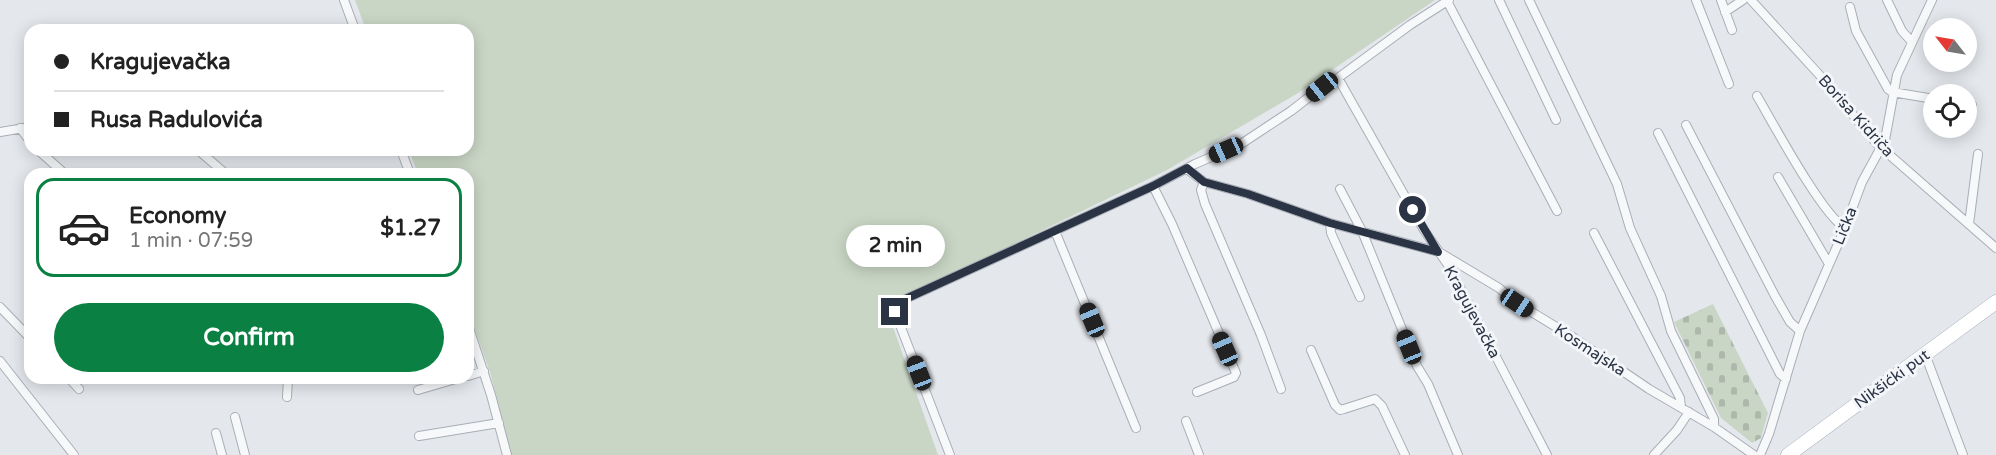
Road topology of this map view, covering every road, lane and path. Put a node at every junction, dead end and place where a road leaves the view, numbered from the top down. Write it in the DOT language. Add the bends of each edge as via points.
graph roads {
  1 [pos="344,0"];
  2 [pos="1448,0"];
  3 [pos="1498,0"];
  4 [pos="1529,0"];
  5 [pos="1696,0"];
  6 [pos="1721,0"];
  7 [pos="1743,0"];
  8 [pos="1751,0"];
  9 [pos="1887,0"];
  10 [pos="1932,0"];
  11 [pos="1850,7"];
  12 [pos="1725,12"];
  13 [pos="353,24"];
  14 [pos="1732,30"];
  15 [pos="1912,42"];
  16 [pos="1338,78"];
  17 [pos="1729,84"];
  18 [pos="1892,92"];
  19 [pos="1757,96"];
  20 [pos="1923,97"];
  21 [pos="1556,120"];
  22 [pos="1686,125"];
  23 [pos="24,128"];
  24 [pos="20,129"];
  25 [pos="0,132"];
  26 [pos="1658,133"];
  27 [pos="24,134"];
  28 [pos="1881,148"];
  29 [pos="1978,154"];
  30 [pos="45,156"];
  31 [pos="205,156"];
  32 [pos="59,168"];
  33 [pos="219,168"];
  34 [pos="1187,168"];
  35 [pos="1778,177"];
  36 [pos="1204,182"];
  37 [pos="1153,186"];
  38 [pos="1340,189"];
  39 [pos="1557,211"];
  40 [pos="1330,223"];
  41 [pos="1970,224"];
  42 [pos="1845,228"];
  43 [pos="1055,231"];
  44 [pos="1362,231"];
  45 [pos="1594,232"];
  46 [pos="1996,248"];
  47 [pos="1438,252"];
  48 [pos="1829,264"];
  49 [pos="1360,297"];
  50 [pos="1996,302"];
  51 [pos="0,307"];
  52 [pos="1800,331"];
  53 [pos="24,332"];
  54 [pos="474,345"];
  55 [pos="1311,350"];
  56 [pos="1925,354"];
  57 [pos="0,361"];
  58 [pos="484,371"];
  59 [pos="474,374"];
  60 [pos="1786,379"];
  61 [pos="74,384"];
  62 [pos="288,384"];
  63 [pos="438,384"];
  64 [pos="79,389"];
  65 [pos="418,390"];
  66 [pos="1281,390"];
  67 [pos="1197,392"];
  68 [pos="287,397"];
  69 [pos="1681,407"];
  70 [pos="1689,412"];
  71 [pos="235,417"];
  72 [pos="1186,422"];
  73 [pos="499,423"];
  74 [pos="1714,427"];
  75 [pos="1136,428"];
  76 [pos="216,433"];
  77 [pos="419,436"];
  78 [pos="74,455"];
  79 [pos="222,455"];
  80 [pos="244,455"];
  81 [pos="507,455"];
  82 [pos="950,455"];
  83 [pos="1199,455"];
  84 [pos="1405,455"];
  85 [pos="1458,455"];
  86 [pos="1547,455"];
  87 [pos="1654,455"];
  88 [pos="1754,455"];
  89 [pos="1760,455"];
  90 [pos="1788,455"];
  91 [pos="1963,455"];
  1 -- 13 [label="street"];
  2 -- 16 [label="street"];
  2 -- 39 [label="street"];
  3 -- 21 [label="street"];
  4 -- 74 [label="street" via="1617,184 1671,331 1714,419"];
  5 -- 17 [label="street"];
  6 -- 12 [label="street"];
  7 -- 12 [label="street"];
  8 -- 28 [label="street, Borisa Kidriča"];
  9 -- 15 [label="street"];
  10 -- 15 [label="street, Lička"];
  11 -- 18 [label="street" via="1856,31"];
  12 -- 14 [label="street"];
  15 -- 18 [label="street, Lička"];
  16 -- 34 [label="street" via="1268,128"];
  16 -- 47 [label="street, Kragujevačka"];
  18 -- 20 [label="street"];
  18 -- 28 [label="street, Lička"];
  19 -- 42 [label="street" via="1803,173"];
  22 -- 52 [label="street" via="1775,296"];
  23 -- 24 [label="street"];
  24 -- 25 [label="street"];
  24 -- 27 [label="street"];
  26 -- 60 [label="street" via="1780,374"];
  28 -- 41 [label="street, Borisa Kidriča"];
  28 -- 42 [label="street, Lička" via="1862,182"];
  29 -- 41 [label="street"];
  30 -- 32 [label="street"];
  31 -- 33 [label="street"];
  34 -- 36 [label="street, Kosmajska"];
  34 -- 37 [label="street"];
  35 -- 48 [label="street"];
  36 -- 40 [label="street, Kosmajska"];
  36 -- 66 [label="street" via="1201,190 1205,204"];
  37 -- 43 [label="street"];
  37 -- 67 [label="street" via="1236,373"];
  38 -- 44 [label="street"];
  40 -- 44 [label="street, Kosmajska"];
  40 -- 49 [label="street" via="1330,233"];
  41 -- 46 [label="street, Borisa Kidriča"];
  42 -- 48 [label="street, Lička"];
  43 -- 75 [label="street"];
  43 -- 82 [label="street" via="897,305 895,312"];
  44 -- 47 [label="street, Kosmajska"];
  44 -- 85 [label="street"];
  45 -- 69 [label="street" via="1680,398"];
  47 -- 69 [label="street, Kosmajska"];
  47 -- 86 [label="street, Kragujevačka" via="1450,268"];
  48 -- 52 [label="street, Lička"];
  50 -- 56 [label="main road, Nikšićki put"];
  51 -- 53 [label="street"];
  52 -- 60 [label="street, Lička"];
  54 -- 58 [label="street"];
  55 -- 84 [label="street" via="1335,405 1340,410 1375,399"];
  56 -- 90 [label="main road, Nikšićki put"];
  56 -- 91 [label="street"];
  57 -- 78 [label="street"];
  58 -- 59 [label="street"];
  58 -- 73 [label="street"];
  60 -- 89 [label="street, Lička"];
  61 -- 64 [label="street"];
  62 -- 68 [label="street"];
  63 -- 65 [label="street"];
  69 -- 70 [label="street, Kosmajska"];
  70 -- 74 [label="street, Kosmajska"];
  70 -- 87 [label="street"];
  71 -- 80 [label="street"];
  72 -- 83 [label="street"];
  73 -- 77 [label="street"];
  73 -- 81 [label="street"];
  74 -- 88 [label="street, Kosmajska"];
  76 -- 79 [label="street"];
}
